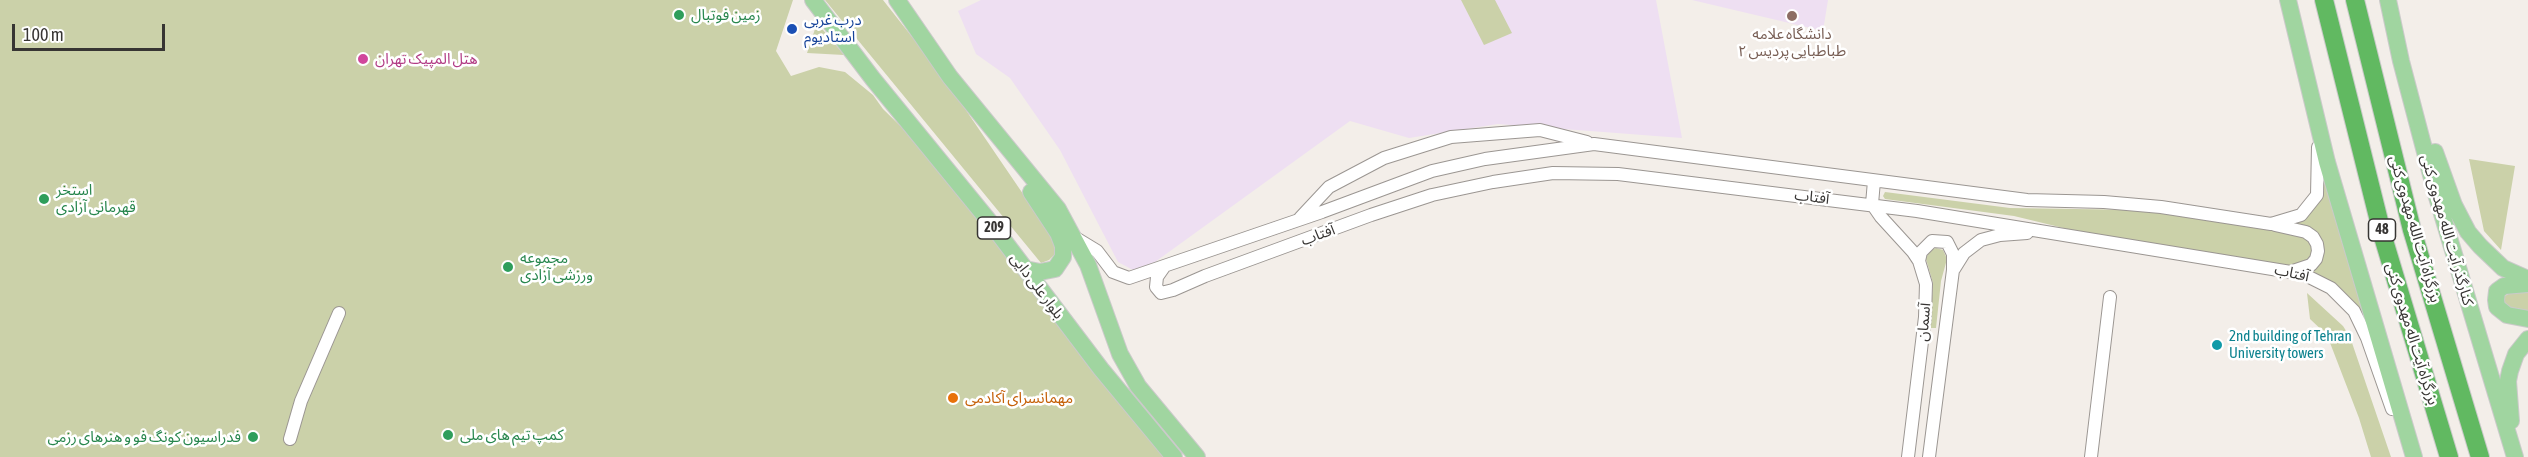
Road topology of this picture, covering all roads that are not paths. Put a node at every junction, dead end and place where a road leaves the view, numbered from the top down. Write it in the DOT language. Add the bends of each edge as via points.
graph roads {
  1 [pos="813,0"];
  2 [pos="2288,0"];
  3 [pos="2324,0"];
  4 [pos="2355,0"];
  5 [pos="2388,0"];
  6 [pos="899,2"];
  7 [pos="2418,124"];
  8 [pos="2317,125"];
  9 [pos="1002,141"];
  10 [pos="1597,145"];
  11 [pos="1875,181"];
  12 [pos="1872,204"];
  13 [pos="1298,220"];
  14 [pos="2271,224"];
  15 [pos="2049,232"];
  16 [pos="1074,237"];
  17 [pos="1919,261"];
  18 [pos="1164,267"];
  19 [pos="1024,269"];
  20 [pos="1953,270"];
  21 [pos="2292,271"];
  22 [pos="2528,279"];
  23 [pos="2528,284"];
  24 [pos="2110,297"];
  25 [pos="339,313"];
  26 [pos="2528,319"];
  27 [pos="2528,339"];
  28 [pos="290,439"];
  29 [pos="2408,439"];
  30 [pos="1174,457"];
  31 [pos="1197,457"];
  32 [pos="1908,457"];
  33 [pos="1929,457"];
  34 [pos="2091,457"];
  35 [pos="2414,457"];
  36 [pos="2449,457"];
  37 [pos="2480,457"];
  38 [pos="2516,457"];
  1 -- 19 [label="main road, بلوار علی دایی / 209"];
  2 -- 8 [label="main road"];
  3 -- 36 [label="highway, بزرگراه آیت اله مهدوی کنی / 48" via="2384,237"];
  4 -- 37 [label="highway, بزرگراه آیت الله مهدوی کنی / 48" via="2412,230"];
  5 -- 7 [label="main road, کنارگذر آیت الله مهدوی کنی"];
  6 -- 9 [label="main road" via="950,76"];
  7 -- 22 [label="main road" via="2430,140 2468,232 2503,268"];
  7 -- 38 [label="main road, کنارگذر آیت الله مهدوی کنی" via="2464,293"];
  8 -- 14 [label="street, آفتاب" via="2317,195 2301,215"];
  8 -- 29 [label="main road"];
  9 -- 16 [label="main road" via="1058,210"];
  9 -- 19 [label="main road" via="1063,246 1063,257 1055,268 1040,272"];
  10 -- 11 [label="street, آفتاب"];
  10 -- 13 [label="street, آفتاب" via="1485,159 1432,171"];
  10 -- 13 [label="street" via="1540,130 1451,137 1384,158 1329,186"];
  11 -- 12 [label="street"];
  11 -- 14 [label="street, آفتاب" via="2027,200 2161,207"];
  12 -- 15 [label="street, آفتاب"];
  12 -- 17 [label="street, آسمان"];
  12 -- 18 [label="street, آفتاب" via="1618,174 1553,173 1432,195 1161,293 1156,287 1157,277"];
  13 -- 18 [label="street, آفتاب"];
  14 -- 21 [label="street" via="2306,232 2317,244 2316,259"];
  15 -- 20 [label="street" via="2000,234 1981,240 1964,252"];
  15 -- 21 [label="street, آفتاب"];
  16 -- 18 [label="street, آفتاب" via="1096,251 1113,272 1129,278"];
  16 -- 31 [label="main road" via="1120,354 1138,386"];
  17 -- 20 [label="street" via="1926,245 1944,241 1953,254"];
  17 -- 32 [label="street, آسمان" via="1926,284 1926,317"];
  19 -- 30 [label="main road, بلوار علی دایی / 209"];
  20 -- 33 [label="street, آسمان"];
  21 -- 29 [label="street, آفتاب" via="2331,288 2354,311"];
  23 -- 26 [label="main road" via="2504,286 2497,291 2496,300 2497,308 2507,315"];
  24 -- 34 [label="street"];
  25 -- 28 [label="street" via="301,401"];
  27 -- 38 [label="main road" via="2516,354 2508,381"];
  29 -- 35 [label="main road"];
}
